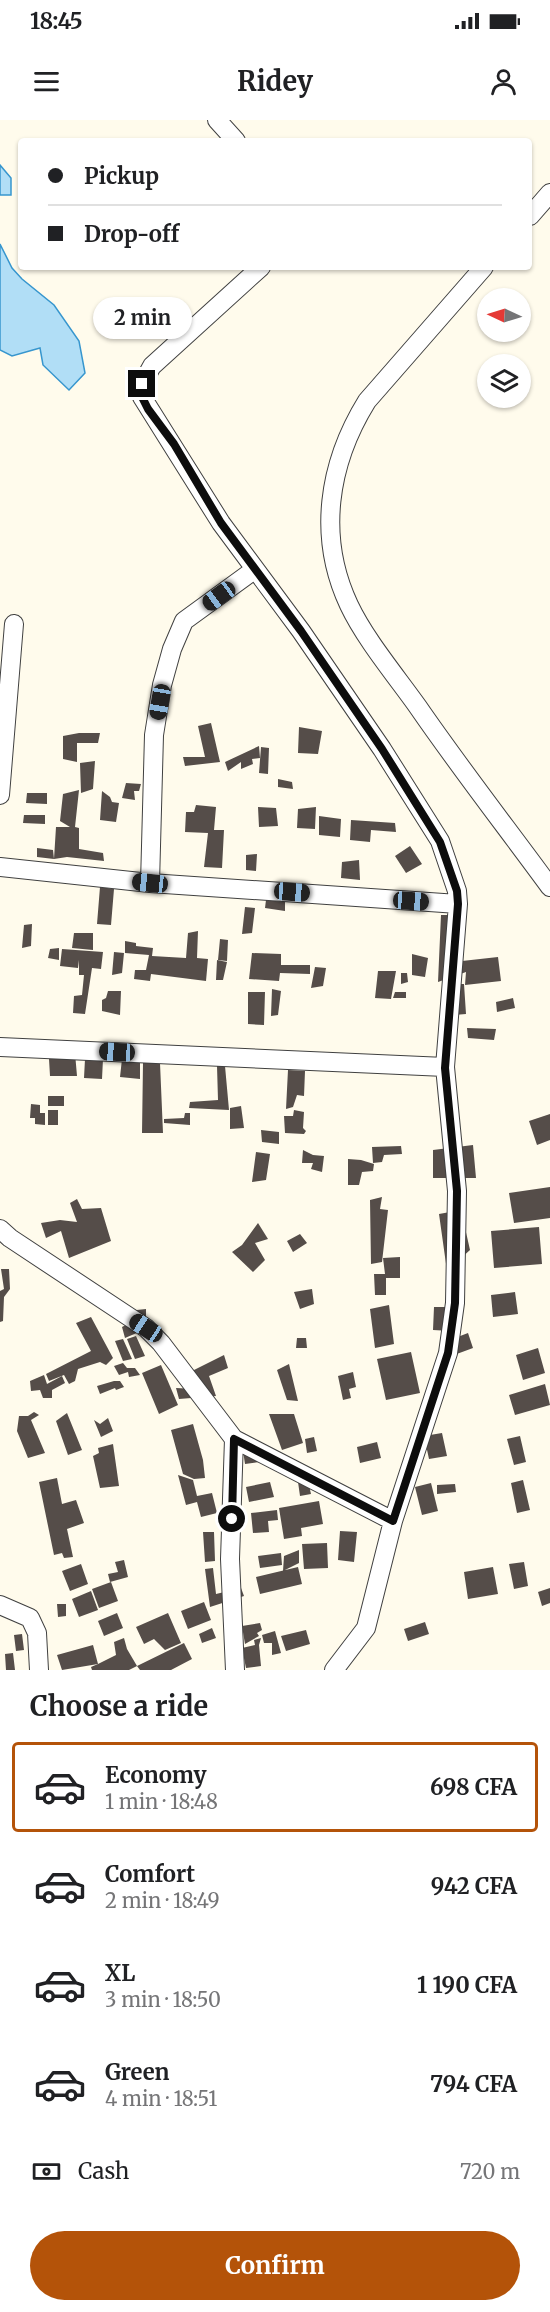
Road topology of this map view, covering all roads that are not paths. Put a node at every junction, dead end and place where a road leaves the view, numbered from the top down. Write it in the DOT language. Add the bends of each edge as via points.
graph roads {
  1 [pos="217,120"];
  2 [pos="233,138"];
  3 [pos="550,193"];
  4 [pos="532,214"];
  5 [pos="258,270"];
  6 [pos="481,270"];
  7 [pos="254,570"];
  8 [pos="14,624"];
  9 [pos="0,795"];
  10 [pos="0,867"];
  11 [pos="150,883"];
  12 [pos="550,887"];
  13 [pos="458,904"];
  14 [pos="0,1047"];
  15 [pos="445,1068"];
  16 [pos="0,1228"];
  17 [pos="234,1439"];
  18 [pos="393,1521"];
  19 [pos="0,1605"];
  20 [pos="39,1670"];
  21 [pos="236,1670"];
  22 [pos="334,1670"];
  1 -- 2 [label="street"];
  3 -- 4 [label="street"];
  5 -- 7 [label="street" via="152,366 142,384 142,397 156,421"];
  6 -- 12 [label="street" via="367,401 356,419 335,472 331,535 340,582 356,618"];
  7 -- 11 [label="street" via="184,621 172,649 154,735"];
  7 -- 13 [label="street" via="382,749 440,842"];
  8 -- 9 [label="street"];
  10 -- 11 [label="street"];
  11 -- 13 [label="street"];
  13 -- 15 [label="street"];
  14 -- 15 [label="street"];
  15 -- 18 [label="street" via="457,1191 455,1303 448,1353"];
  16 -- 17 [label="street" via="146,1328"];
  17 -- 18 [label="street"];
  17 -- 21 [label="street" via="230,1559"];
  18 -- 22 [label="street" via="366,1628"];
  19 -- 20 [label="street" via="30,1618 37,1633"];
}
